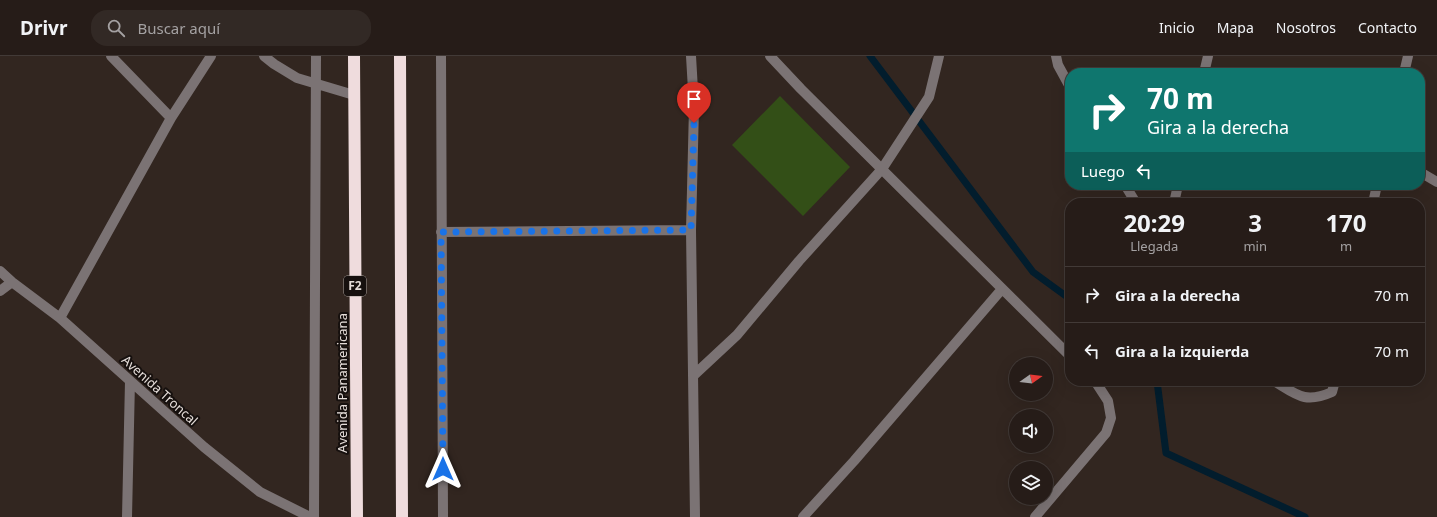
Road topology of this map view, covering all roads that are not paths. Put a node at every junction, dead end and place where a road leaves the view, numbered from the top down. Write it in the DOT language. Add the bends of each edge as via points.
graph roads {
  1 [pos="111,56"];
  2 [pos="211,56"];
  3 [pos="264,56"];
  4 [pos="316,56"];
  5 [pos="354,56"];
  6 [pos="400,56"];
  7 [pos="441,56"];
  8 [pos="691,56"];
  9 [pos="770,56"];
  10 [pos="939,56"];
  11 [pos="1056,56"];
  12 [pos="1208,56"];
  13 [pos="1408,56"];
  14 [pos="1205,68"];
  15 [pos="1405,68"];
  16 [pos="1065,78"];
  17 [pos="316,84"];
  18 [pos="354,95"];
  19 [pos="171,118"];
  20 [pos="882,169"];
  21 [pos="1425,175"];
  22 [pos="1437,182"];
  23 [pos="691,230"];
  24 [pos="441,232"];
  25 [pos="0,270"];
  26 [pos="12,282"];
  27 [pos="1002,288"];
  28 [pos="0,291"];
  29 [pos="60,318"];
  30 [pos="1065,351"];
  31 [pos="693,376"];
  32 [pos="130,381"];
  33 [pos="1098,386"];
  34 [pos="1282,386"];
  35 [pos="1334,386"];
  36 [pos="127,517"];
  37 [pos="310,517"];
  38 [pos="314,517"];
  39 [pos="357,517"];
  40 [pos="402,517"];
  41 [pos="443,517"];
  42 [pos="695,517"];
  43 [pos="804,517"];
  44 [pos="1035,517"];
  1 -- 19 [label="street"];
  2 -- 19 [label="street"];
  3 -- 17 [label="street" via="297,78"];
  4 -- 17 [label="street"];
  5 -- 18 [label="highway, Avenida Panamericana / F2"];
  6 -- 40 [label="highway"];
  7 -- 24 [label="street"];
  8 -- 23 [label="street" via="694,107"];
  9 -- 20 [label="street"];
  10 -- 20 [label="street" via="929,97"];
  11 -- 16 [label="street"];
  12 -- 14 [label="street"];
  13 -- 15 [label="street"];
  17 -- 18 [label="street"];
  17 -- 38 [label="street"];
  18 -- 39 [label="highway, Avenida Panamericana / F2"];
  19 -- 29 [label="street"];
  20 -- 27 [label="street"];
  20 -- 31 [label="street" via="737,335"];
  21 -- 22 [label="street"];
  23 -- 24 [label="street"];
  23 -- 31 [label="street"];
  24 -- 41 [label="street"];
  25 -- 26 [label="street, Avenida Troncal"];
  26 -- 28 [label="street"];
  26 -- 29 [label="street, Avenida Troncal"];
  27 -- 30 [label="street"];
  27 -- 43 [label="street"];
  29 -- 32 [label="street, Avenida Troncal"];
  31 -- 42 [label="street"];
  32 -- 36 [label="street"];
  32 -- 37 [label="street, Avenida Troncal" via="204,447 260,492"];
  33 -- 44 [label="street" via="1108,401 1112,418 1106,433"];
  34 -- 35 [label="street" via="1306,398 1320,397 1332,392"];
}
